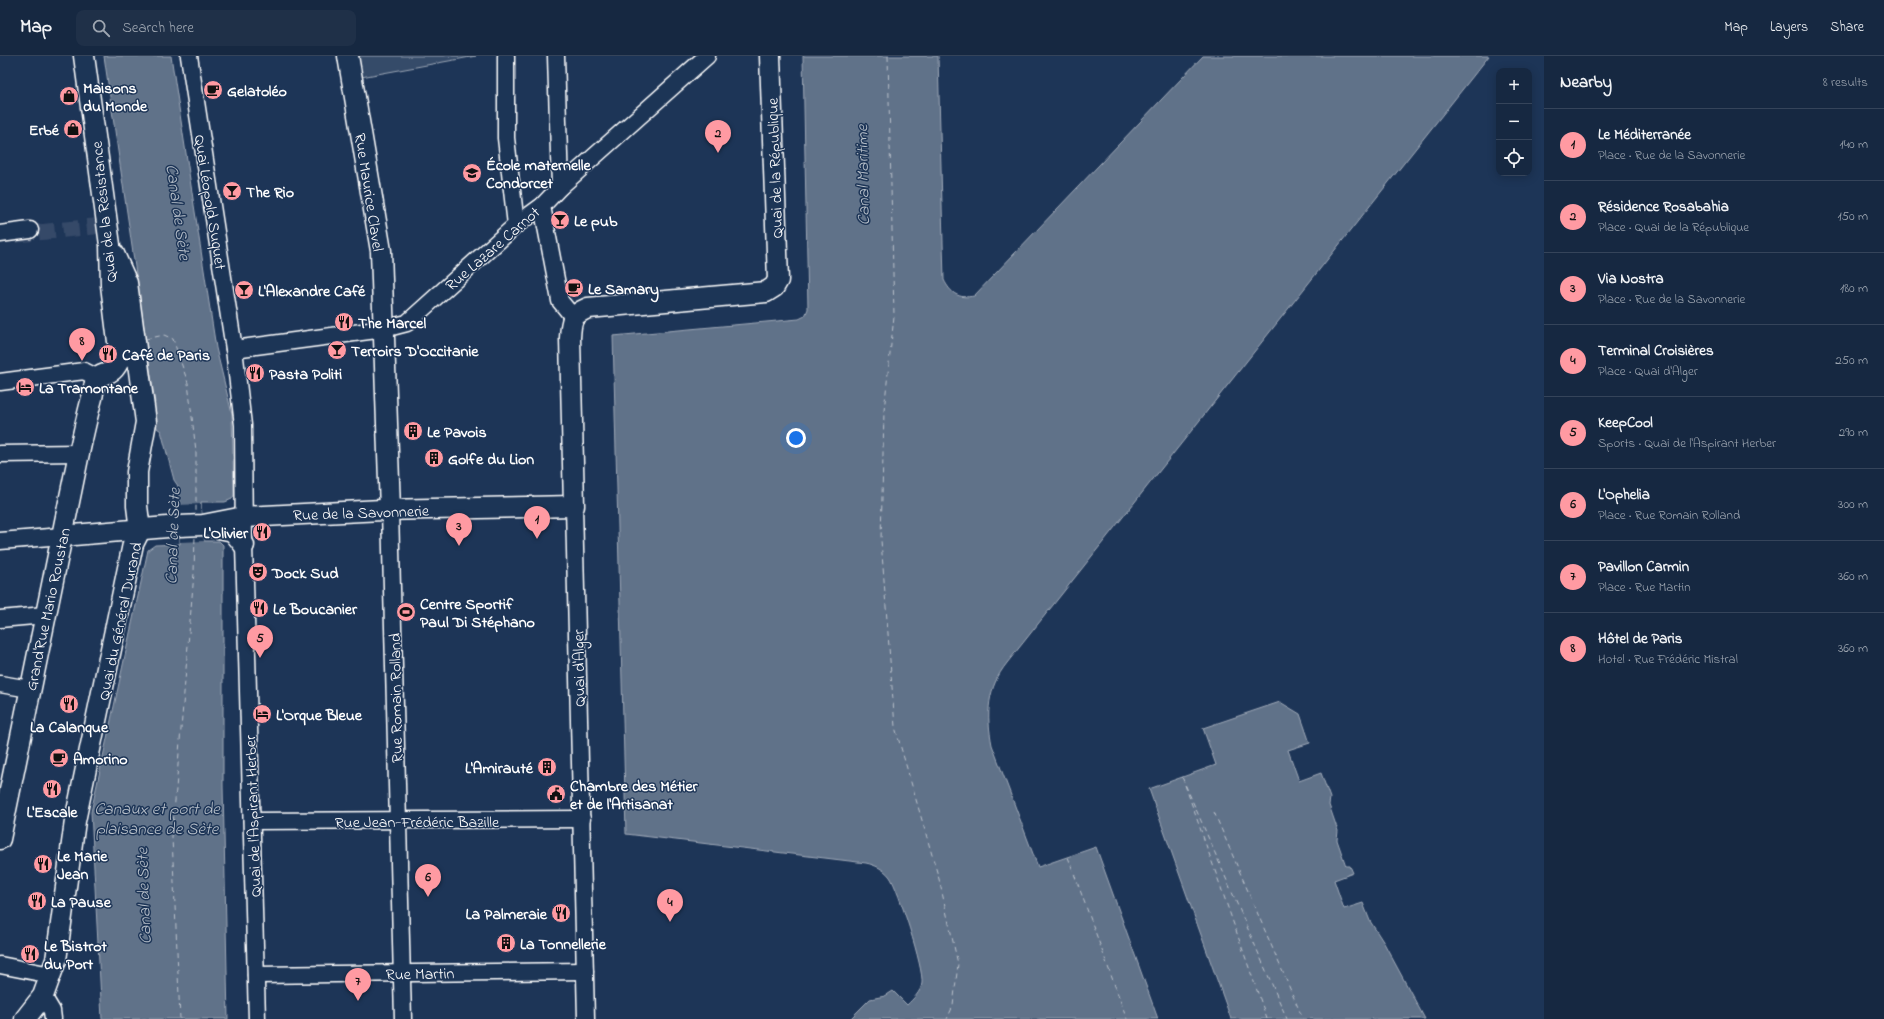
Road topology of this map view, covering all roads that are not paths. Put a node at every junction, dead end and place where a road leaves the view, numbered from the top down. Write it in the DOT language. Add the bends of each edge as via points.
graph roads {
  1 [pos="84,56"];
  2 [pos="189,56"];
  3 [pos="348,56"];
  4 [pos="506,56"];
  5 [pos="556,56"];
  6 [pos="707,56"];
  7 [pos="770,56"];
  8 [pos="560,187"];
  9 [pos="542,206"];
  10 [pos="516,225"];
  11 [pos="30,230"];
  12 [pos="0,234"];
  13 [pos="110,245"];
  14 [pos="573,317"];
  15 [pos="384,329"];
  16 [pos="234,349"];
  17 [pos="96,380"];
  18 [pos="0,382"];
  19 [pos="79,453"];
  20 [pos="0,454"];
  21 [pos="574,506"];
  22 [pos="390,510"];
  23 [pos="244,517"];
  24 [pos="203,525"];
  25 [pos="140,530"];
  26 [pos="62,536"];
  27 [pos="0,541"];
  28 [pos="244,545"];
  29 [pos="45,615"];
  30 [pos="0,619"];
  31 [pos="0,684"];
  32 [pos="30,689"];
  33 [pos="582,819"];
  34 [pos="252,821"];
  35 [pos="398,821"];
  36 [pos="0,839"];
  37 [pos="0,964"];
  38 [pos="585,971"];
  39 [pos="402,973"];
  40 [pos="51,975"];
  41 [pos="256,975"];
  42 [pos="45,1000"];
  43 [pos="27,1016"];
  44 [pos="53,1019"];
  45 [pos="257,1019"];
  46 [pos="403,1019"];
  47 [pos="586,1019"];
  1 -- 13 [label="main road, Quai de la Résistance"];
  2 -- 16 [label="street, Quai Léopold Suquet"];
  3 -- 15 [label="main road, Rue Maurice Clavel" via="381,251"];
  4 -- 10 [label="street" via="506,138"];
  5 -- 8 [label="street"];
  6 -- 8 [label="street, Rue Lazare Carnot"];
  7 -- 14 [label="main road, Quai de la République" via="778,280 774,287 766,292 588,308 579,311"];
  8 -- 9 [label="street, Rue Lazare Carnot"];
  9 -- 10 [label="street, Rue Lazare Carnot"];
  9 -- 14 [label="street" via="558,295"];
  10 -- 15 [label="street, Rue Lazare Carnot" via="407,323"];
  11 -- 12 [label="street"];
  13 -- 17 [label="main road, Quai de la Résistance" via="111,285 120,358 112,373 100,376"];
  13 -- 25 [label="main road, Quai du Général Durand" via="127,283 146,422 137,472"];
  14 -- 21 [label="main road, Quai d'Alger" via="570,338"];
  15 -- 16 [label="street, Rue Lazare Carnot"];
  15 -- 22 [label="main road, Rue Romain Rolland"];
  16 -- 23 [label="street, Quai Léopold Suquet" via="244,426"];
  17 -- 18 [label="street" via="84,371"];
  17 -- 19 [label="main road, Grand'Rue Mario Roustan"];
  19 -- 20 [label="street"];
  19 -- 26 [label="main road, Grand'Rue Mario Roustan"];
  21 -- 22 [label="main road, Rue de la Savonnerie"];
  21 -- 33 [label="street, Quai d'Alger"];
  22 -- 23 [label="main road, Rue de la Savonnerie"];
  22 -- 35 [label="street, Rue Romain Rolland"];
  23 -- 24 [label="main road, Rue de la Savonnerie"];
  23 -- 28 [label="street, Quai de l'Aspirant Herber"];
  24 -- 25 [label="main road"];
  24 -- 28 [label="main road" via="233,531"];
  25 -- 26 [label="main road"];
  25 -- 40 [label="main road, Quai du Général Durand" via="133,544 75,821 56,960"];
  26 -- 27 [label="street"];
  26 -- 29 [label="main road, Grand'Rue Mario Roustan"];
  28 -- 34 [label="street, Quai de l'Aspirant Herber"];
  29 -- 30 [label="street"];
  29 -- 32 [label="main road, Grand'Rue Mario Roustan"];
  31 -- 32 [label="street"];
  32 -- 36 [label="main road, Grand'Rue Mario Roustan"];
  33 -- 35 [label="street, Rue Jean-Frédéric Bazille"];
  33 -- 38 [label="street, Quai d'Alger"];
  34 -- 35 [label="street, Rue Jean-Frédéric Bazille"];
  34 -- 41 [label="street, Quai de l'Aspirant Herber"];
  35 -- 39 [label="street, Rue Romain Rolland"];
  37 -- 40 [label="street"];
  38 -- 39 [label="street, Rue Martin"];
  38 -- 47 [label="street, Quai d'Alger"];
  39 -- 41 [label="street, Rue Martin"];
  39 -- 46 [label="street, Rue Romain Rolland"];
  40 -- 42 [label="main road, Quai du Général Durand"];
  41 -- 45 [label="street, Quai de l'Aspirant Herber"];
  42 -- 43 [label="main road, Quai du Général Durand"];
  42 -- 44 [label="street" via="52,1011"];
}
